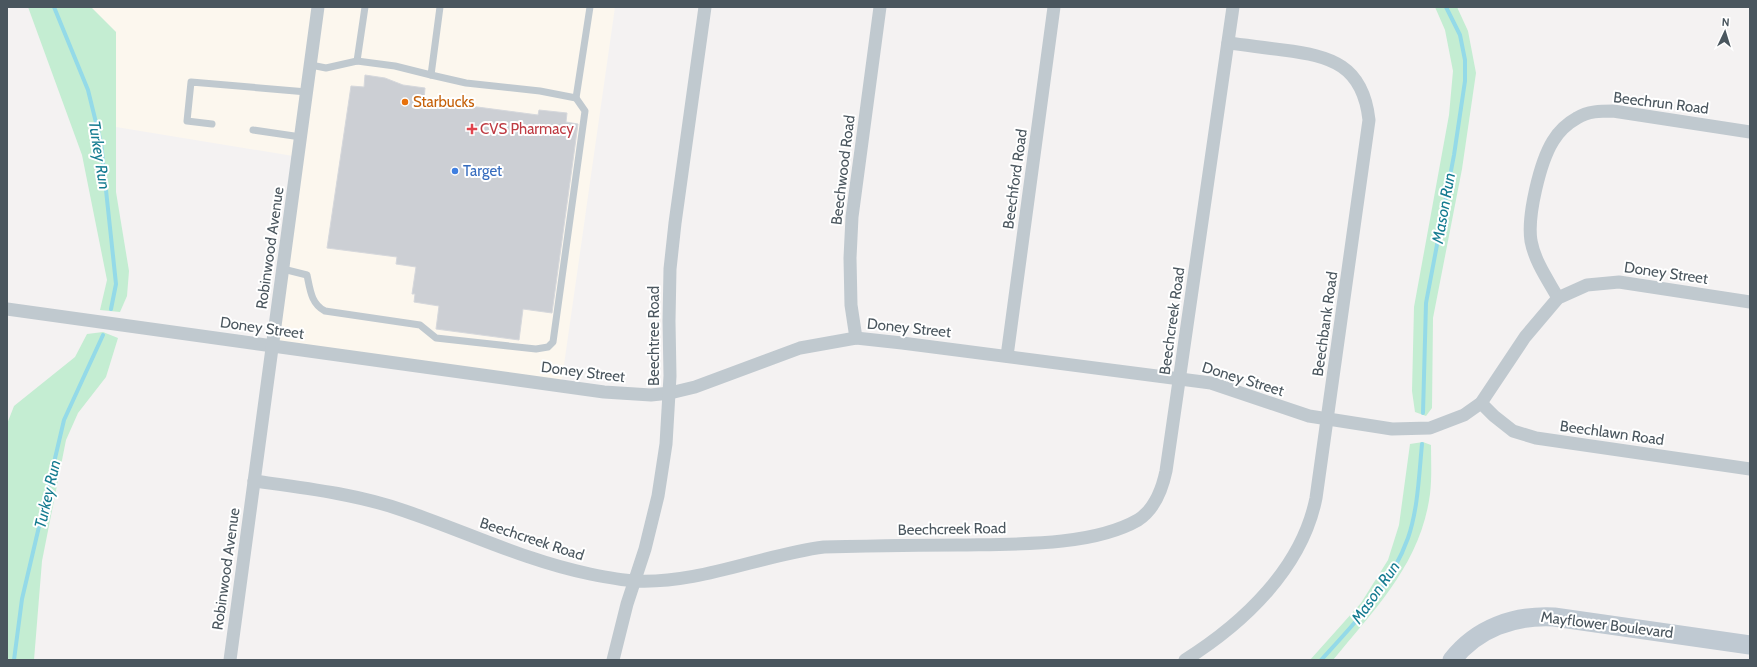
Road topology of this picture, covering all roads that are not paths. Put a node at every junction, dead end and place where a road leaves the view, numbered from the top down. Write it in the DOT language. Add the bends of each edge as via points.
graph roads {
  1 [pos="318,7"];
  2 [pos="365,7"];
  3 [pos="440,7"];
  4 [pos="590,7"];
  5 [pos="705,7"];
  6 [pos="880,7"];
  7 [pos="1054,7"];
  8 [pos="1233,7"];
  9 [pos="1228,43"];
  10 [pos="357,61"];
  11 [pos="310,65"];
  12 [pos="431,75"];
  13 [pos="306,92"];
  14 [pos="576,98"];
  15 [pos="212,124"];
  16 [pos="253,130"];
  17 [pos="1750,132"];
  18 [pos="301,137"];
  19 [pos="283,269"];
  20 [pos="1558,298"];
  21 [pos="1750,302"];
  22 [pos="7,309"];
  23 [pos="856,338"];
  24 [pos="273,345"];
  25 [pos="1007,356"];
  26 [pos="1180,379"];
  27 [pos="670,393"];
  28 [pos="1481,403"];
  29 [pos="1327,419"];
  30 [pos="1750,469"];
  31 [pos="254,481"];
  32 [pos="635,581"];
  33 [pos="1750,645"];
  34 [pos="230,660"];
  35 [pos="613,660"];
  36 [pos="1185,660"];
  37 [pos="1452,660"];
  1 -- 11 [label="street, Robinwood Avenue"];
  2 -- 10 [label="lane"];
  3 -- 12 [label="lane"];
  4 -- 14 [label="lane"];
  5 -- 27 [label="street, Beechtree Road" via="670,268"];
  6 -- 23 [label="street, Beechwood Road" via="852,217 851,305"];
  7 -- 25 [label="street, Beechford Road"];
  8 -- 9 [label="street, Beechcreek Road"];
  9 -- 26 [label="street, Beechcreek Road"];
  9 -- 29 [label="street, Beechbank Road" via="1306,53 1328,59 1351,74 1366,97 1368,136"];
  10 -- 11 [label="lane" via="326,68"];
  10 -- 12 [label="lane" via="395,66"];
  11 -- 13 [label="street, Robinwood Avenue"];
  12 -- 14 [label="lane" via="466,83 540,91"];
  13 -- 15 [label="lane" via="191,82 187,121"];
  13 -- 18 [label="street, Robinwood Avenue"];
  14 -- 19 [label="lane" via="585,111 553,342 548,347 536,349 436,338 420,326 325,311 317,307 311,295 307,275"];
  16 -- 18 [label="lane"];
  17 -- 20 [label="street, Beechrun Road" via="1613,111 1578,117 1563,128 1553,141 1541,169 1534,196 1531,239 1535,257"];
  18 -- 19 [label="street, Robinwood Avenue"];
  19 -- 24 [label="street, Robinwood Avenue"];
  20 -- 21 [label="street, Doney Street" via="1587,285 1619,282"];
  20 -- 28 [label="street, Doney Street" via="1525,337"];
  22 -- 24 [label="street, Doney Street"];
  23 -- 25 [label="street, Doney Street"];
  23 -- 27 [label="street, Doney Street" via="800,348 695,387"];
  24 -- 27 [label="street, Doney Street" via="604,392 651,395"];
  24 -- 31 [label="street, Robinwood Avenue"];
  25 -- 26 [label="street, Doney Street"];
  26 -- 29 [label="street, Doney Street" via="1211,383 1309,416"];
  26 -- 32 [label="street, Beechcreek Road" via="1163,485 1158,498 1149,509 1139,519 1125,526 1079,539 1013,544 824,547 798,550 696,576"];
  27 -- 32 [label="street, Beechtree Road" via="658,496"];
  28 -- 29 [label="street, Doney Street" via="1464,414 1430,428 1392,428"];
  28 -- 30 [label="street, Beechlawn Road" via="1513,431 1536,438"];
  29 -- 36 [label="street, Beechbank Road" via="1312,518 1304,539 1289,563 1252,608 1210,644"];
  31 -- 32 [label="street, Beechcreek Road" via="363,499 403,510 498,547 562,568"];
  31 -- 34 [label="street, Robinwood Avenue"];
  32 -- 35 [label="street, Beechtree Road"];
  33 -- 37 [label="street, Mayflower Boulevard" via="1533,616 1492,628 1474,638"];
}
